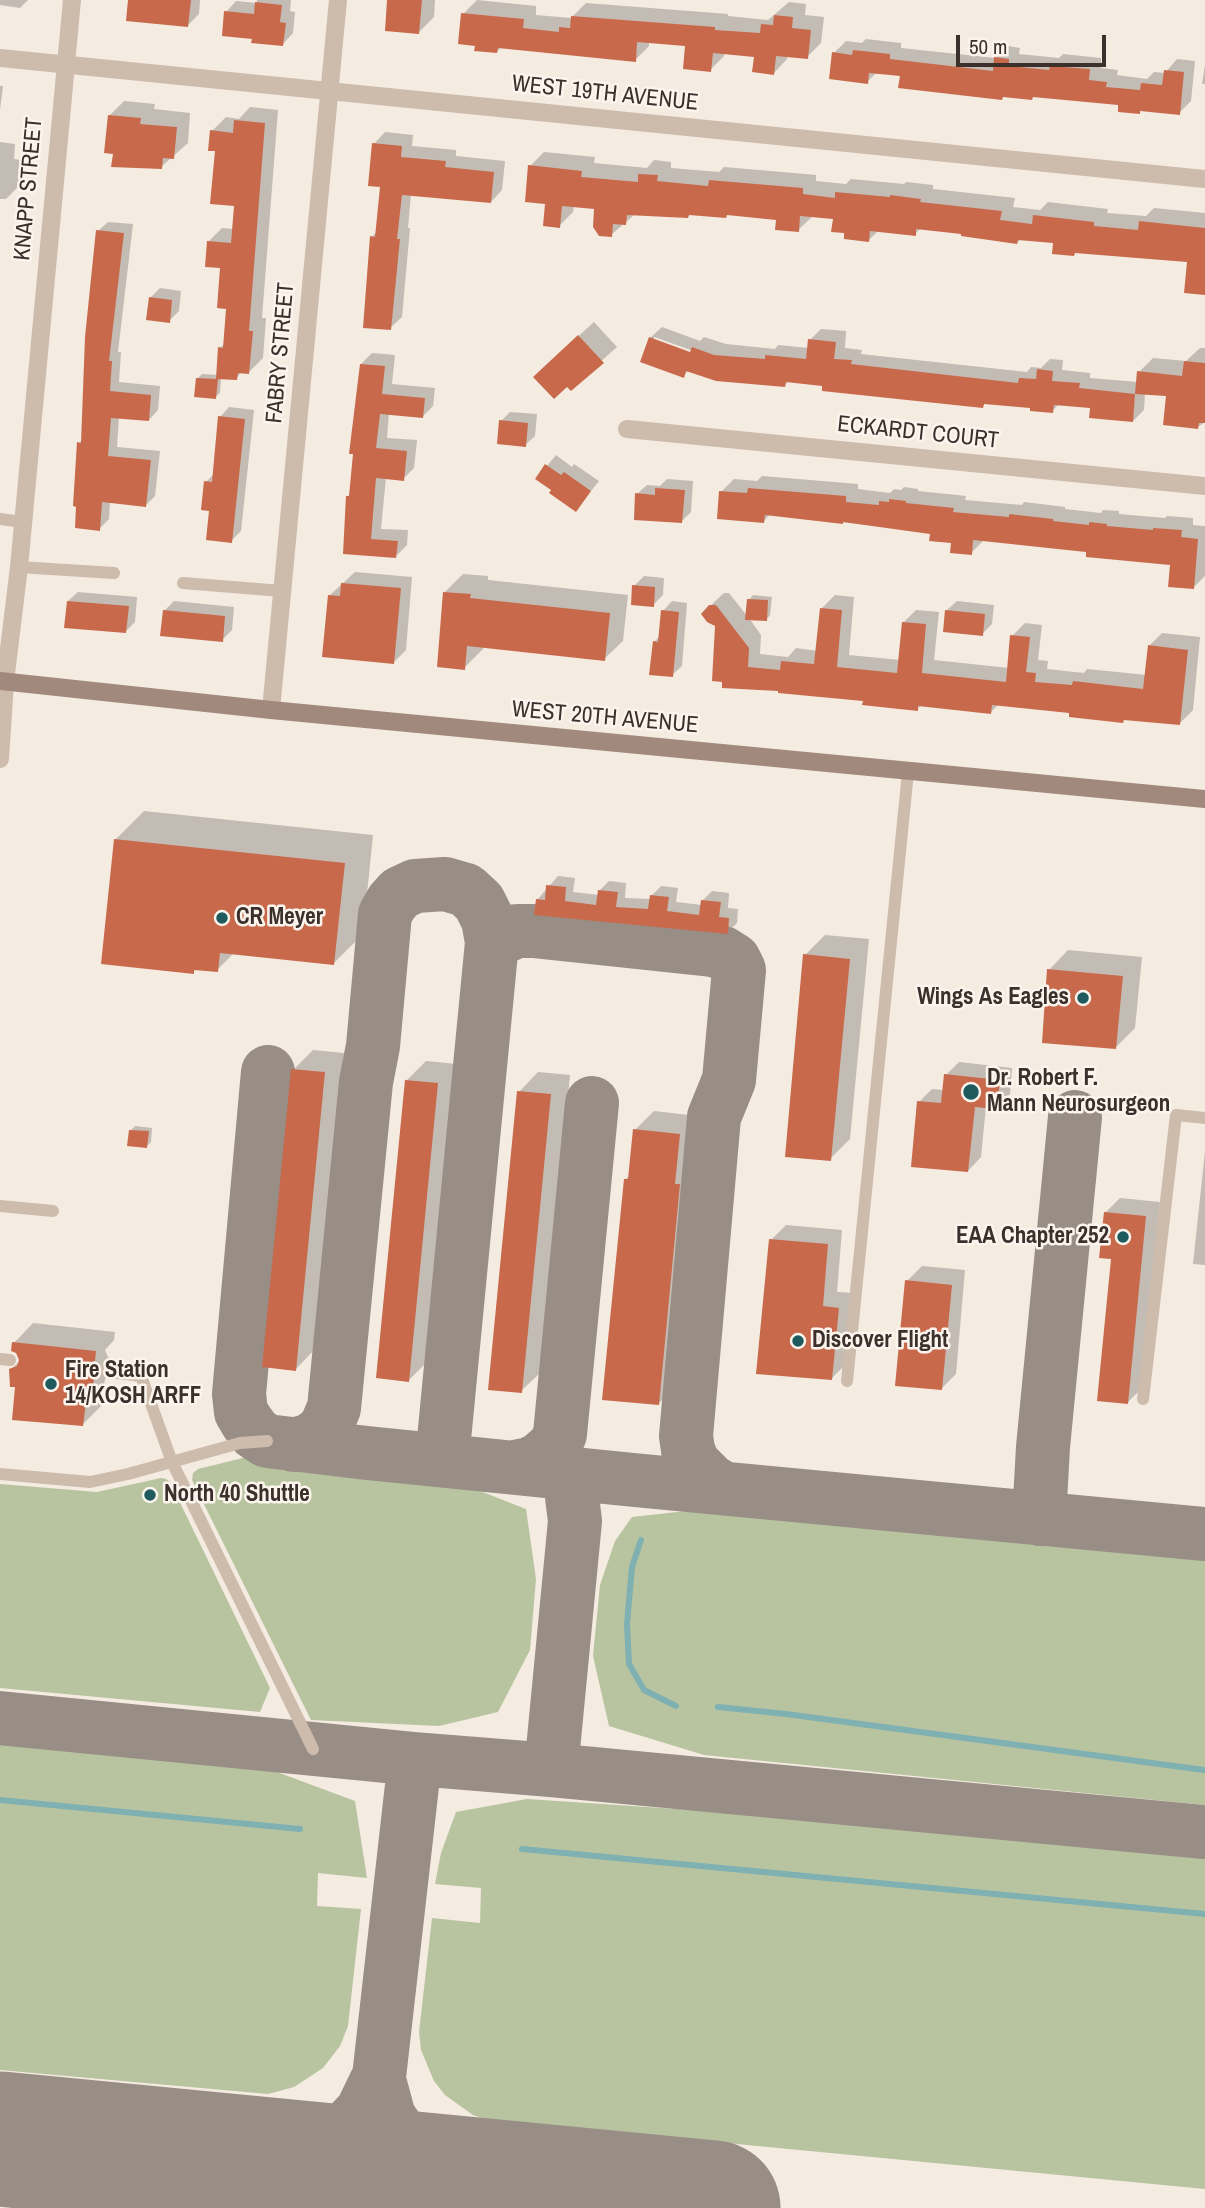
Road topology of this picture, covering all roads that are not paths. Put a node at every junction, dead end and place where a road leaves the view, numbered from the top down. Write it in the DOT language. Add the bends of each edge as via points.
graph roads {
  1 [pos="72,0"];
  2 [pos="338,0"];
  3 [pos="0,58"];
  4 [pos="65,66"];
  5 [pos="329,92"];
  6 [pos="1205,179"];
  7 [pos="627,429"];
  8 [pos="1205,486"];
  9 [pos="0,519"];
  10 [pos="22,522"];
  11 [pos="19,567"];
  12 [pos="114,573"];
  13 [pos="184,583"];
  14 [pos="282,591"];
  15 [pos="3,681"];
  16 [pos="271,710"];
  17 [pos="0,759"];
  18 [pos="908,772"];
  19 [pos="1205,799"];
  20 [pos="1205,1118"];
  21 [pos="0,1206"];
  22 [pos="53,1211"];
  23 [pos="94,1370"];
  24 [pos="847,1381"];
  25 [pos="1143,1399"];
  26 [pos="267,1441"];
  27 [pos="172,1462"];
  28 [pos="0,1474"];
  29 [pos="313,1749"];
  1 -- 4 [label="street, KNAPP STREET"];
  2 -- 5 [label="street, FABRY STREET"];
  3 -- 4 [label="street, WEST 19TH AVENUE"];
  4 -- 5 [label="street, WEST 19TH AVENUE"];
  4 -- 10 [label="street, KNAPP STREET"];
  5 -- 6 [label="street, WEST 19TH AVENUE"];
  5 -- 14 [label="street, FABRY STREET"];
  7 -- 8 [label="street, ECKARDT COURT"];
  9 -- 10 [label="lane"];
  10 -- 11 [label="street, KNAPP STREET"];
  11 -- 12 [label="lane"];
  11 -- 15 [label="street, KNAPP STREET"];
  13 -- 14 [label="lane"];
  14 -- 16 [label="street, FABRY STREET"];
  15 -- 16 [label="main road, WEST 20TH AVENUE"];
  15 -- 17 [label="street, KNAPP STREET"];
  16 -- 18 [label="main road, WEST 20TH AVENUE"];
  18 -- 19 [label="main road, WEST 20TH AVENUE"];
  18 -- 24 [label="lane"];
  20 -- 25 [label="lane" via="1176,1115"];
  21 -- 22 [label="lane"];
  23 -- 27 [label="lane" via="141,1376"];
  26 -- 27 [label="lane" via="240,1443"];
  27 -- 28 [label="lane" via="90,1482"];
  27 -- 29 [label="lane"];
}
